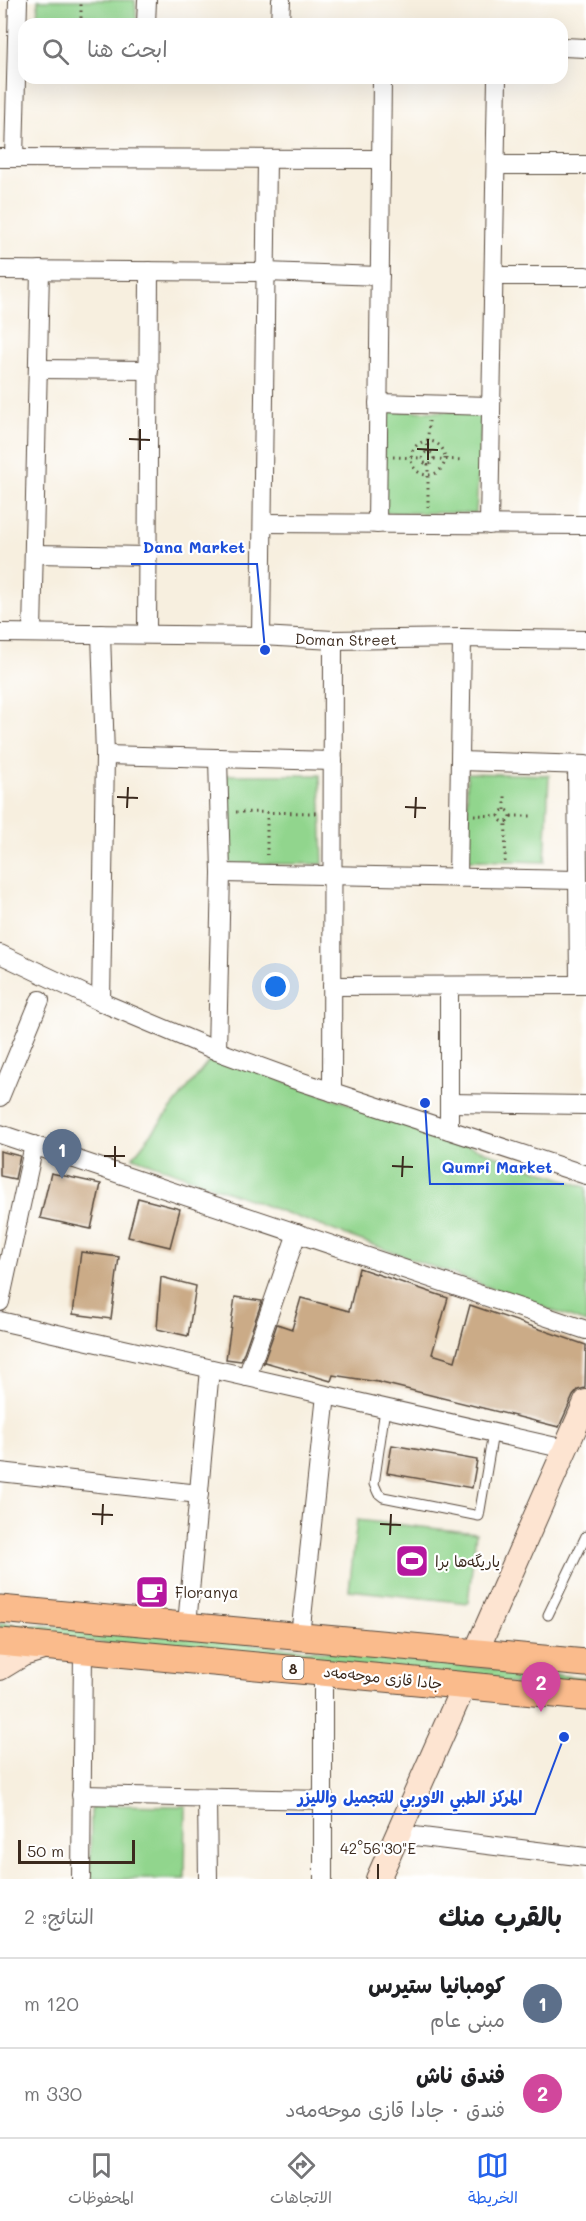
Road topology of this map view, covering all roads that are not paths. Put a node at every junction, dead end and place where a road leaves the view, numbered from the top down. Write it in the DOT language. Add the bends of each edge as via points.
graph roads {
  1 [pos="18,0"];
  2 [pos="147,0"];
  3 [pos="281,0"];
  4 [pos="19,18"];
  5 [pos="146,18"];
  6 [pos="280,18"];
  7 [pos="568,47"];
  8 [pos="586,48"];
  9 [pos="18,68"];
  10 [pos="382,84"];
  11 [pos="497,84"];
  12 [pos="7,158"];
  13 [pos="267,159"];
  14 [pos="381,159"];
  15 [pos="496,165"];
  16 [pos="586,165"];
  17 [pos="0,270"];
  18 [pos="40,270"];
  19 [pos="149,271"];
  20 [pos="265,272"];
  21 [pos="380,276"];
  22 [pos="494,276"];
  23 [pos="586,276"];
  24 [pos="38,369"];
  25 [pos="149,370"];
  26 [pos="378,403"];
  27 [pos="491,405"];
  28 [pos="263,523"];
  29 [pos="377,524"];
  30 [pos="489,525"];
  31 [pos="586,525"];
  32 [pos="34,554"];
  33 [pos="148,556"];
  34 [pos="0,633"];
  35 [pos="32,633"];
  36 [pos="101,634"];
  37 [pos="147,634"];
  38 [pos="261,636"];
  39 [pos="462,638"];
  40 [pos="333,640"];
  41 [pos="586,640"];
  42 [pos="105,755"];
  43 [pos="218,758"];
  44 [pos="460,761"];
  45 [pos="333,762"];
  46 [pos="582,765"];
  47 [pos="221,873"];
  48 [pos="333,876"];
  49 [pos="458,878"];
  50 [pos="578,880"];
  51 [pos="0,954"];
  52 [pos="583,985"];
  53 [pos="332,986"];
  54 [pos="450,987"];
  55 [pos="40,1000"];
  56 [pos="101,1002"];
  57 [pos="217,1051"];
  58 [pos="332,1092"];
  59 [pos="0,1097"];
  60 [pos="449,1103"];
  61 [pos="586,1105"];
  62 [pos="449,1130"];
  63 [pos="0,1134"];
  64 [pos="34,1145"];
  65 [pos="586,1175"];
  66 [pos="297,1233"];
  67 [pos="0,1302"];
  68 [pos="0,1321"];
  69 [pos="586,1329"];
  70 [pos="210,1369"];
  71 [pos="247,1377"];
  72 [pos="326,1395"];
  73 [pos="586,1402"];
  74 [pos="385,1408"];
  75 [pos="493,1433"];
  76 [pos="565,1449"];
  77 [pos="0,1472"];
  78 [pos="199,1494"];
  79 [pos="586,1536"];
  80 [pos="0,1609"];
  81 [pos="548,1616"];
  82 [pos="187,1625"];
  83 [pos="300,1636"];
  84 [pos="0,1642"];
  85 [pos="51,1646"];
  86 [pos="82,1648"];
  87 [pos="475,1653"];
  88 [pos="586,1663"];
  89 [pos="0,1668"];
  90 [pos="323,1671"];
  91 [pos="464,1685"];
  92 [pos="586,1697"];
  93 [pos="81,1795"];
  94 [pos="207,1798"];
  95 [pos="325,1800"];
  96 [pos="398,1834"];
  97 [pos="586,1857"];
  98 [pos="81,1879"];
  99 [pos="208,1879"];
  100 [pos="323,1879"];
  101 [pos="378,1879"];
  1 -- 4 [label="street"];
  2 -- 5 [label="street"];
  3 -- 6 [label="street"];
  7 -- 8 [label="street"];
  9 -- 12 [label="street"];
  10 -- 14 [label="street"];
  11 -- 15 [label="street"];
  12 -- 13 [label="street"];
  13 -- 14 [label="street"];
  13 -- 20 [label="street"];
  14 -- 21 [label="street"];
  15 -- 16 [label="street"];
  15 -- 22 [label="street"];
  17 -- 18 [label="street"];
  18 -- 19 [label="street"];
  18 -- 24 [label="street"];
  19 -- 20 [label="street"];
  19 -- 25 [label="street"];
  20 -- 21 [label="street"];
  20 -- 28 [label="street"];
  21 -- 26 [label="street"];
  22 -- 23 [label="street"];
  22 -- 27 [label="street"];
  24 -- 25 [label="street"];
  24 -- 32 [label="street"];
  25 -- 33 [label="street"];
  26 -- 27 [label="street"];
  26 -- 29 [label="street"];
  27 -- 30 [label="street"];
  28 -- 29 [label="street"];
  28 -- 38 [label="street"];
  29 -- 30 [label="street"];
  30 -- 31 [label="street"];
  32 -- 33 [label="street"];
  32 -- 35 [label="street"];
  33 -- 37 [label="street"];
  34 -- 35 [label="street, Doman Street"];
  35 -- 36 [label="street, Doman Street"];
  36 -- 37 [label="street, Doman Street"];
  36 -- 42 [label="street"];
  37 -- 38 [label="street, Doman Street"];
  38 -- 40 [label="street, Doman Street"];
  39 -- 40 [label="street, Doman Street"];
  39 -- 41 [label="street, Doman Street"];
  39 -- 44 [label="street"];
  40 -- 45 [label="street"];
  42 -- 43 [label="street"];
  42 -- 56 [label="street"];
  43 -- 45 [label="street"];
  43 -- 47 [label="street"];
  44 -- 46 [label="street"];
  44 -- 49 [label="street"];
  45 -- 48 [label="street"];
  46 -- 50 [label="street"];
  47 -- 48 [label="street"];
  47 -- 57 [label="street"];
  48 -- 49 [label="street"];
  48 -- 53 [label="street"];
  49 -- 50 [label="street"];
  50 -- 52 [label="street"];
  51 -- 56 [label="street"];
  52 -- 54 [label="street"];
  53 -- 54 [label="street"];
  53 -- 58 [label="street"];
  54 -- 60 [label="street"];
  55 -- 59 [label="street"];
  56 -- 57 [label="street"];
  57 -- 58 [label="street"];
  58 -- 62 [label="street"];
  60 -- 61 [label="street"];
  60 -- 62 [label="street"];
  62 -- 65 [label="street"];
  63 -- 64 [label="street"];
  64 -- 66 [label="street"];
  64 -- 67 [label="street"];
  66 -- 69 [label="street"];
  66 -- 71 [label="street"];
  68 -- 70 [label="street"];
  70 -- 71 [label="street"];
  70 -- 78 [label="street"];
  71 -- 72 [label="street"];
  72 -- 74 [label="street"];
  72 -- 83 [label="street"];
  73 -- 76 [label="street"];
  74 -- 75 [label="street"];
  74 -- 75 [label="lane" via="374,1484 383,1497 478,1516"];
  75 -- 76 [label="street"];
  76 -- 87 [label="street"];
  77 -- 78 [label="street"];
  78 -- 82 [label="street"];
  79 -- 81 [label="lane"];
  80 -- 82 [label="main road, 8"];
  82 -- 83 [label="main road, 8"];
  83 -- 87 [label="main road, 8"];
  84 -- 85 [label="main road, جادا قازی موحەمەد / 8"];
  85 -- 86 [label="main road, جادا قازی موحەمەد / 8"];
  85 -- 89 [label="street" via="23,1654"];
  86 -- 90 [label="main road, جادا قازی موحەمەد / 8"];
  86 -- 93 [label="street"];
  87 -- 88 [label="main road, 8"];
  90 -- 91 [label="main road, جادا قازی موحەمەد / 8"];
  90 -- 95 [label="street"];
  91 -- 92 [label="main road, جادا قازی موحەمەد / 8"];
  91 -- 96 [label="street"];
  93 -- 94 [label="street"];
  93 -- 98 [label="street"];
  94 -- 95 [label="street"];
  94 -- 99 [label="street"];
  95 -- 100 [label="street"];
  96 -- 97 [label="street"];
  96 -- 101 [label="street"];
}
